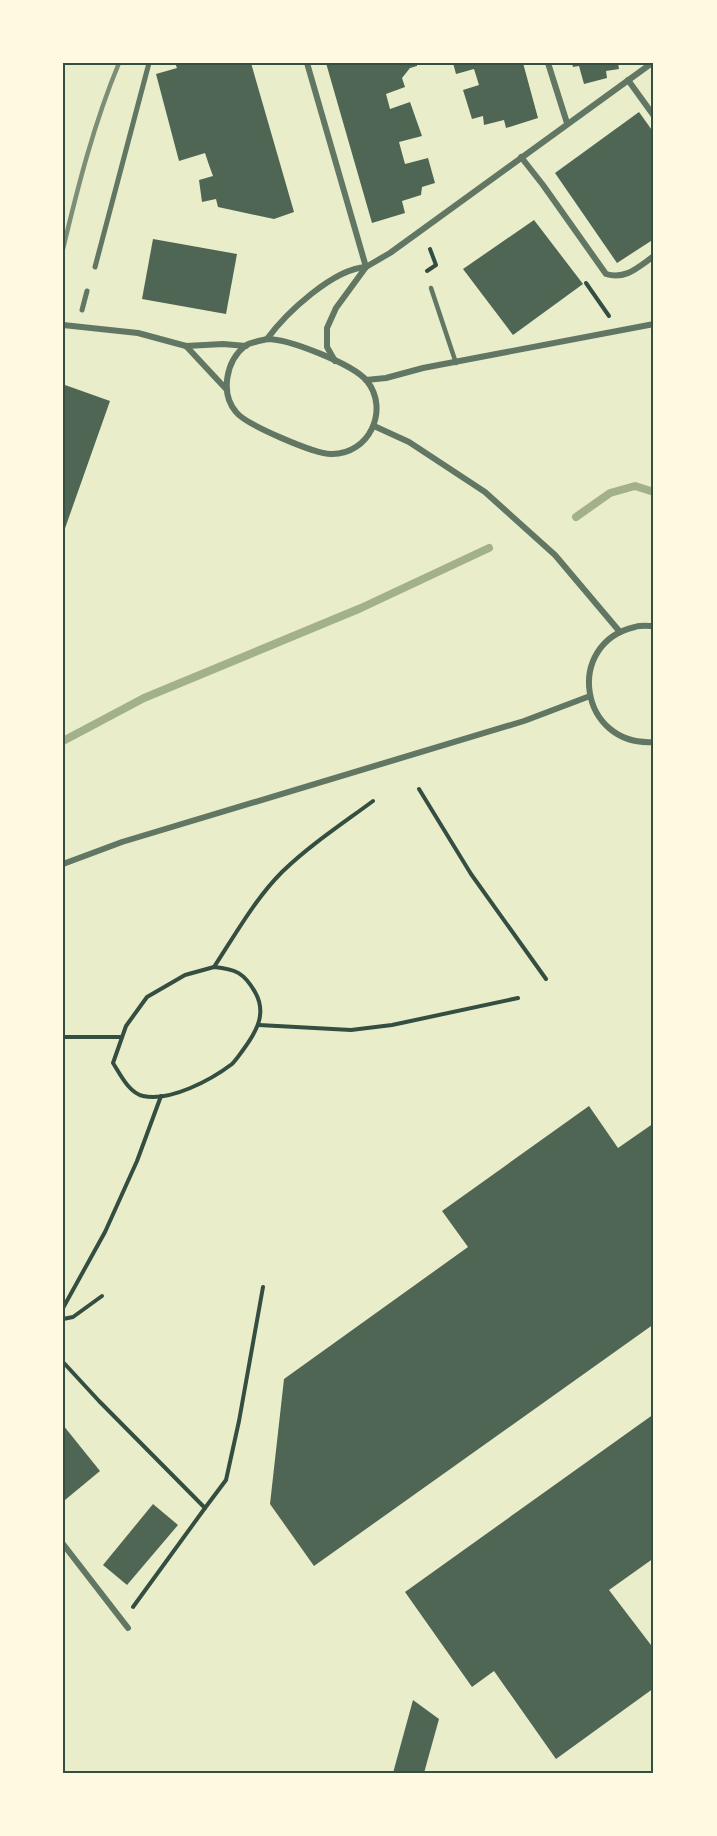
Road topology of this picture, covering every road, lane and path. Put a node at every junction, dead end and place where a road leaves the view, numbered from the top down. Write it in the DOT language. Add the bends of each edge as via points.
graph roads {
  1 [pos="149,63"];
  2 [pos="308,63"];
  3 [pos="548,63"];
  4 [pos="652,63"];
  5 [pos="628,80"];
  6 [pos="654,116"];
  7 [pos="567,123"];
  8 [pos="522,158"];
  9 [pos="430,249"];
  10 [pos="654,256"];
  11 [pos="95,267"];
  12 [pos="366,267"];
  13 [pos="422,276"];
  14 [pos="586,283"];
  15 [pos="431,288"];
  16 [pos="87,291"];
  17 [pos="82,310"];
  18 [pos="611,319"];
  19 [pos="654,324"];
  20 [pos="63,325"];
  21 [pos="267,339"];
  22 [pos="246,345"];
  23 [pos="186,346"];
  24 [pos="335,361"];
  25 [pos="456,363"];
  26 [pos="366,380"];
  27 [pos="227,390"];
  28 [pos="374,426"];
  29 [pos="654,626"];
  30 [pos="620,632"];
  31 [pos="590,696"];
  32 [pos="654,742"];
  33 [pos="419,789"];
  34 [pos="374,801"];
  35 [pos="63,864"];
  36 [pos="214,967"];
  37 [pos="546,979"];
  38 [pos="518,998"];
  39 [pos="260,1025"];
  40 [pos="63,1037"];
  41 [pos="122,1037"];
  42 [pos="161,1096"];
  43 [pos="263,1287"];
  44 [pos="102,1296"];
  45 [pos="63,1308"];
  46 [pos="63,1319"];
  47 [pos="63,1362"];
  48 [pos="205,1509"];
  49 [pos="63,1544"];
  50 [pos="123,1621"];
  51 [pos="128,1628"];
  1 -- 11 [label="street"];
  2 -- 12 [label="street"];
  3 -- 7 [label="street"];
  4 -- 5 [label="street"];
  5 -- 6 [label="street"];
  5 -- 7 [label="street"];
  7 -- 8 [label="street"];
  8 -- 10 [label="street" via="606,274 627,275"];
  8 -- 12 [label="street"];
  9 -- 13 [label="path" via="436,265"];
  12 -- 21 [label="street" via="341,275 309,296 279,322"];
  12 -- 24 [label="street" via="336,308 327,328 327,346"];
  14 -- 18 [label="path"];
  15 -- 25 [label="lane"];
  16 -- 17 [label="street"];
  19 -- 25 [label="street"];
  20 -- 23 [label="street" via="138,333"];
  21 -- 22 [label="street"];
  21 -- 24 [label="street" via="287,342"];
  22 -- 23 [label="street"];
  22 -- 27 [label="street" via="230,367"];
  23 -- 27 [label="street"];
  24 -- 26 [label="street"];
  25 -- 26 [label="street"];
  26 -- 28 [label="street" via="376,398"];
  27 -- 28 [label="street" via="230,402 244,420 324,453 351,450 361,444"];
  28 -- 30 [label="street" via="409,442 485,492 555,555"];
  29 -- 30 [label="street" via="636,626"];
  30 -- 31 [label="street" via="605,643 594,659 589,677"];
  31 -- 32 [label="street" via="607,728 623,738"];
  31 -- 35 [label="street" via="525,722 122,842"];
  33 -- 37 [label="path" via="471,874"];
  34 -- 36 [label="path" via="280,874 250,911"];
  36 -- 39 [label="path" via="230,969 246,978 260,1000"];
  36 -- 41 [label="path" via="185,975 147,997"];
  38 -- 39 [label="path" via="392,1026 351,1030"];
  39 -- 42 [label="path" via="234,1063 197,1086"];
  40 -- 41 [label="path"];
  41 -- 42 [label="path" via="113,1063 125,1082 141,1096"];
  42 -- 45 [label="path" via="105,1232"];
  43 -- 48 [label="path" via="226,1479"];
  44 -- 46 [label="path" via="73,1317"];
  47 -- 48 [label="path"];
  48 -- 50 [label="path"];
  49 -- 50 [label="street"];
  50 -- 51 [label="street"];
}
